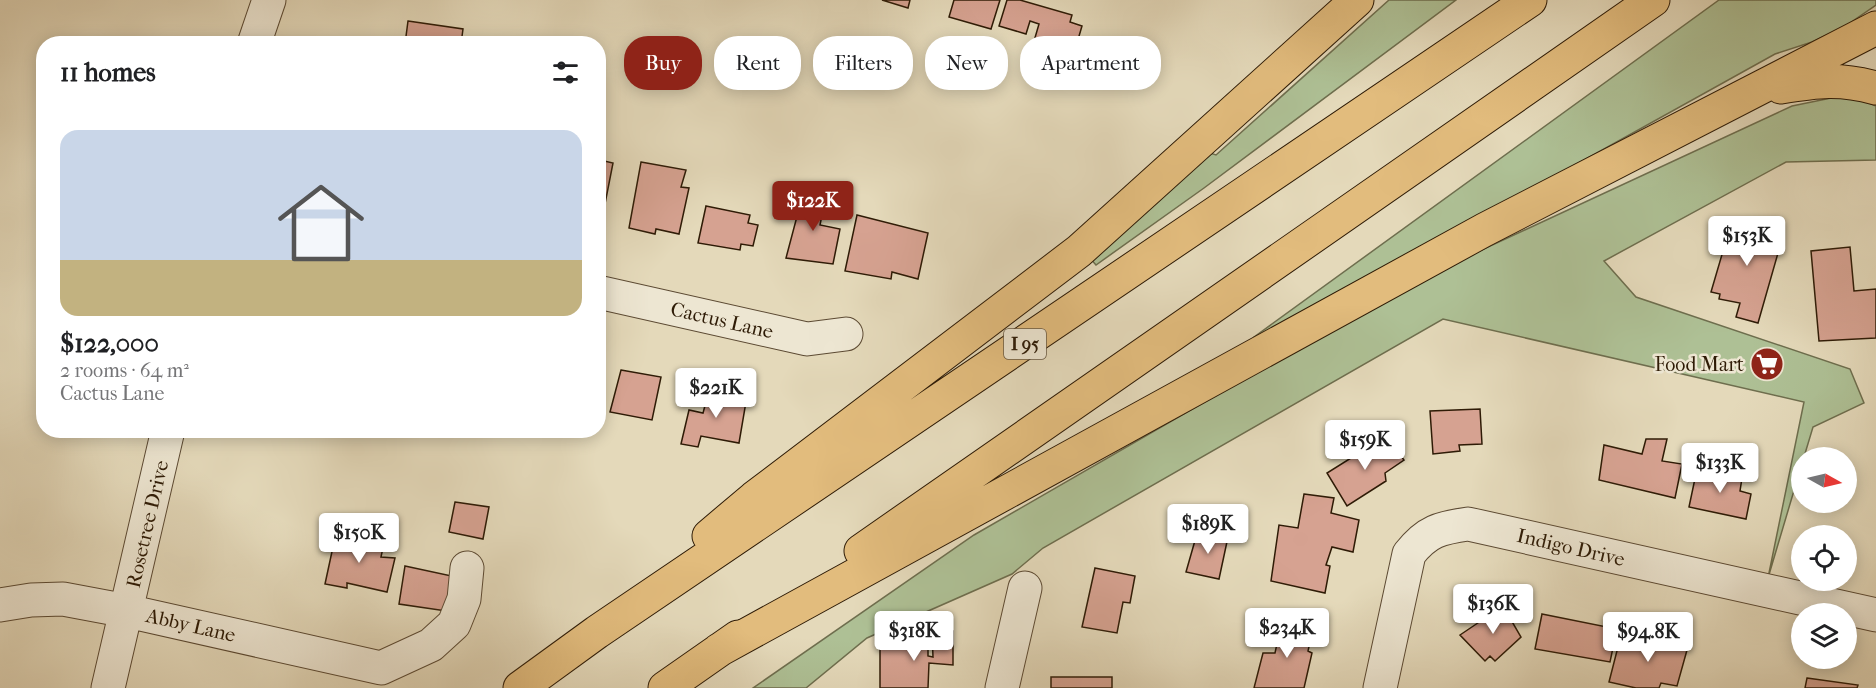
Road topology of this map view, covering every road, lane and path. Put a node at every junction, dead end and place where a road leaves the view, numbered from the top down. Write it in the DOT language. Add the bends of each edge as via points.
graph roads {
  1 [pos="269,0"];
  2 [pos="1357,0"];
  3 [pos="1530,0"];
  4 [pos="1653,0"];
  5 [pos="1876,28"];
  6 [pos="257,36"];
  7 [pos="1876,88"];
  8 [pos="1758,91"];
  9 [pos="606,294"];
  10 [pos="846,334"];
  11 [pos="166,438"];
  12 [pos="467,568"];
  13 [pos="1025,588"];
  14 [pos="0,605"];
  15 [pos="127,611"];
  16 [pos="1876,615"];
  17 [pos="597,632"];
  18 [pos="719,650"];
  19 [pos="108,688"];
  20 [pos="520,688"];
  21 [pos="665,688"];
  22 [pos="1002,688"];
  23 [pos="1380,688"];
  1 -- 6 [label="street"];
  2 -- 17 [label="highway" via="1079,251 754,498"];
  3 -- 17 [label="highway, I 95"];
  4 -- 18 [label="highway"];
  5 -- 8 [label="highway"];
  7 -- 8 [label="highway" via="1848,81 1817,81"];
  8 -- 18 [label="highway" via="1484,230"];
  9 -- 10 [label="street, Cactus Lane" via="807,339"];
  11 -- 15 [label="street, Rosetree Drive"];
  12 -- 15 [label="street, Abby Lane" via="464,599 454,624 431,645 381,668"];
  13 -- 22 [label="street"];
  14 -- 15 [label="street, Abby Lane" via="63,599"];
  15 -- 19 [label="street, Rosetree Drive"];
  16 -- 23 [label="street, Indigo Drive" via="1468,524 1439,528 1420,540 1409,554"];
  17 -- 20 [label="highway, I 95"];
  18 -- 21 [label="highway"];
}
